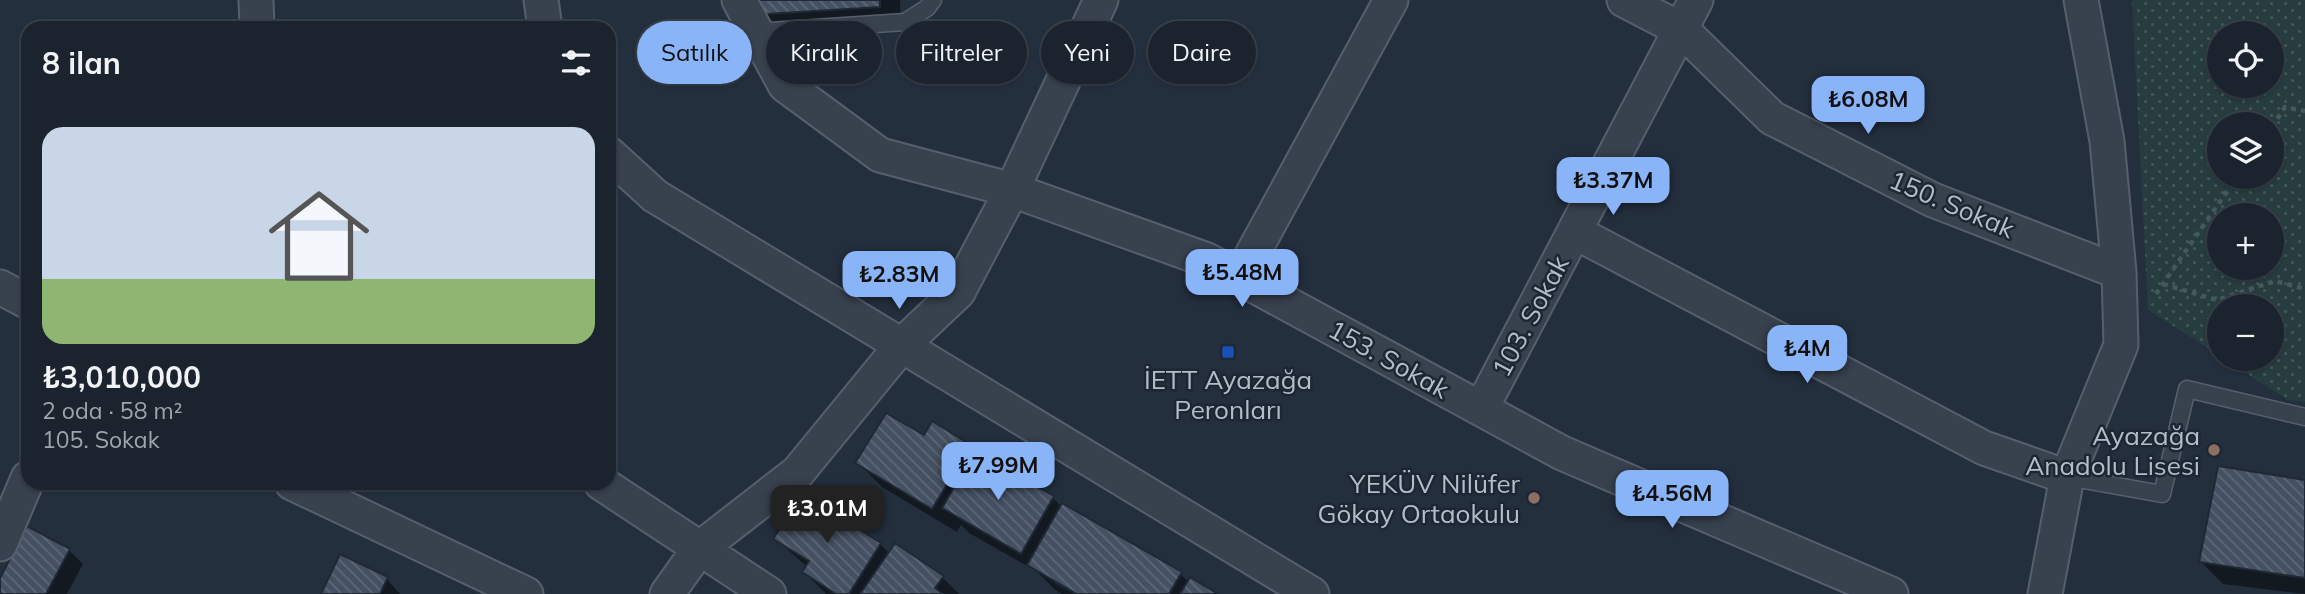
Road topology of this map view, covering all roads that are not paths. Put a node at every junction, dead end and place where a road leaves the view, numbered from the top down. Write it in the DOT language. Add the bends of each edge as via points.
graph roads {
  1 [pos="257,0"];
  2 [pos="541,0"];
  3 [pos="739,0"];
  4 [pos="933,0"];
  5 [pos="1101,0"];
  6 [pos="1391,0"];
  7 [pos="1624,0"];
  8 [pos="1696,0"];
  9 [pos="2081,0"];
  10 [pos="257,21"];
  11 [pos="544,21"];
  12 [pos="1682,30"];
  13 [pos="756,32"];
  14 [pos="616,160"];
  15 [pos="1012,190"];
  16 [pos="1575,232"];
  17 [pos="2119,272"];
  18 [pos="1240,277"];
  19 [pos="0,287"];
  20 [pos="21,298"];
  21 [pos="902,345"];
  22 [pos="1480,409"];
  23 [pos="2305,417"];
  24 [pos="2067,477"];
  25 [pos="23,490"];
  26 [pos="307,490"];
  27 [pos="611,490"];
  28 [pos="0,544"];
  29 [pos="699,549"];
  30 [pos="526,594"];
  31 [pos="667,594"];
  32 [pos="769,594"];
  33 [pos="1312,594"];
  34 [pos="1891,594"];
  35 [pos="2045,594"];
  1 -- 10 [label="street"];
  2 -- 11 [label="street"];
  3 -- 13 [label="street, 153. Sokak"];
  4 -- 13 [label="lane" via="905,22"];
  5 -- 15 [label="street"];
  6 -- 18 [label="street"];
  7 -- 12 [label="street, 150. Sokak"];
  8 -- 12 [label="street, 103. Sokak"];
  9 -- 17 [label="street" via="2107,141"];
  12 -- 16 [label="street, 103. Sokak"];
  12 -- 17 [label="street, 150. Sokak" via="1772,118 1933,200"];
  13 -- 15 [label="street, 153. Sokak" via="785,85 880,155"];
  14 -- 21 [label="street" via="655,196"];
  15 -- 18 [label="street, 153. Sokak" via="1207,260"];
  15 -- 21 [label="street" via="958,292"];
  16 -- 22 [label="street, 103. Sokak"];
  16 -- 24 [label="street" via="1984,448"];
  17 -- 24 [label="street" via="2121,345"];
  18 -- 22 [label="street, 153. Sokak"];
  19 -- 20 [label="street"];
  21 -- 29 [label="street" via="799,472"];
  21 -- 33 [label="street"];
  22 -- 34 [label="street, 153. Sokak" via="1562,453"];
  23 -- 24 [label="lane" via="2187,389 2162,494"];
  24 -- 35 [label="street"];
  25 -- 28 [label="street"];
  26 -- 30 [label="street"];
  27 -- 29 [label="street"];
  29 -- 31 [label="street"];
  29 -- 32 [label="street"];
}
